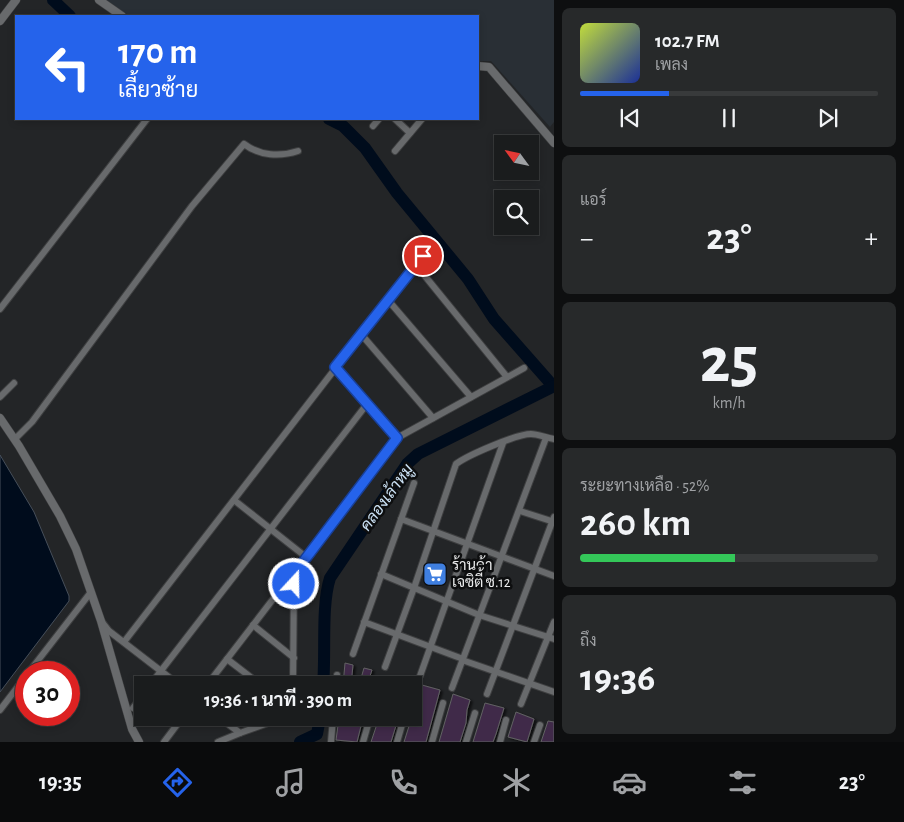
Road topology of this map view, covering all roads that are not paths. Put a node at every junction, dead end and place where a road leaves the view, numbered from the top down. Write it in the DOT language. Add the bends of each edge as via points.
graph roads {
  1 [pos="16,0"];
  2 [pos="99,0"];
  3 [pos="121,15"];
  4 [pos="0,21"];
  5 [pos="479,66"];
  6 [pos="146,120"];
  7 [pos="379,120"];
  8 [pos="398,120"];
  9 [pos="421,120"];
  10 [pos="373,126"];
  11 [pos="410,134"];
  12 [pos="554,143"];
  13 [pos="298,151"];
  14 [pos="395,151"];
  15 [pos="430,246"];
  16 [pos="416,265"];
  17 [pos="388,300"];
  18 [pos="0,309"];
  19 [pos="361,334"];
  20 [pos="335,367"];
  21 [pos="524,368"];
  22 [pos="507,377"];
  23 [pos="14,384"];
  24 [pos="0,397"];
  25 [pos="471,397"];
  26 [pos="367,404"];
  27 [pos="0,418"];
  28 [pos="433,418"];
  29 [pos="397,438"];
  30 [pos="546,438"];
  31 [pos="15,439"];
  32 [pos="554,439"];
  33 [pos="503,443"];
  34 [pos="414,483"];
  35 [pos="234,500"];
  36 [pos="520,511"];
  37 [pos="401,519"];
  38 [pos="553,520"];
  39 [pos="270,528"];
  40 [pos="433,531"];
  41 [pos="468,544"];
  42 [pos="306,557"];
  43 [pos="502,557"];
  44 [pos="534,569"];
  45 [pos="294,574"];
  46 [pos="382,574"];
  47 [pos="554,576"];
  48 [pos="414,588"];
  49 [pos="91,592"];
  50 [pos="447,603"];
  51 [pos="479,615"];
  52 [pos="102,621"];
  53 [pos="364,622"];
  54 [pos="554,622"];
  55 [pos="254,625"];
  56 [pos="514,625"];
  57 [pos="397,635"];
  58 [pos="551,638"];
  59 [pos="124,642"];
  60 [pos="431,647"];
  61 [pos="353,654"];
  62 [pos="294,658"];
  63 [pos="227,659"];
  64 [pos="463,659"];
  65 [pos="38,661"];
  66 [pos="385,667"];
  67 [pos="160,671"];
  68 [pos="496,671"];
  69 [pos="156,676"];
  70 [pos="166,676"];
  71 [pos="214,676"];
  72 [pos="250,676"];
  73 [pos="293,676"];
  74 [pos="420,676"];
  75 [pos="530,684"];
  76 [pos="452,688"];
  77 [pos="15,690"];
  78 [pos="554,692"];
  79 [pos="487,694"];
  80 [pos="443,702"];
  81 [pos="521,704"];
  82 [pos="0,710"];
  83 [pos="474,713"];
  84 [pos="506,720"];
  85 [pos="540,725"];
  86 [pos="176,726"];
  87 [pos="231,726"];
  88 [pos="260,726"];
  89 [pos="332,726"];
  90 [pos="368,726"];
  91 [pos="402,726"];
  92 [pos="240,733"];
  93 [pos="139,742"];
  94 [pos="164,742"];
  95 [pos="218,742"];
  96 [pos="331,742"];
  97 [pos="363,742"];
  98 [pos="397,742"];
  99 [pos="432,742"];
  100 [pos="466,742"];
  101 [pos="500,742"];
  102 [pos="534,742"];
  1 -- 4 [label="street"];
  2 -- 3 [label="street"];
  5 -- 12 [label="street" via="489,67"];
  6 -- 18 [label="street"];
  7 -- 10 [label="street"];
  8 -- 11 [label="street"];
  9 -- 11 [label="street"];
  11 -- 14 [label="street"];
  13 -- 31 [label="street" via="284,156 258,152 244,144 192,206 32,422"];
  15 -- 16 [label="street"];
  16 -- 17 [label="street"];
  16 -- 22 [label="street"];
  17 -- 19 [label="street"];
  17 -- 25 [label="street"];
  19 -- 20 [label="street"];
  19 -- 28 [label="street"];
  20 -- 26 [label="street"];
  20 -- 35 [label="street"];
  21 -- 22 [label="street"];
  22 -- 25 [label="street"];
  23 -- 24 [label="street"];
  25 -- 28 [label="street"];
  26 -- 29 [label="street"];
  26 -- 39 [label="street"];
  27 -- 31 [label="street"];
  28 -- 29 [label="street"];
  29 -- 42 [label="street"];
  30 -- 32 [label="street"];
  30 -- 33 [label="street" via="528,434"];
  30 -- 36 [label="street"];
  31 -- 49 [label="street" via="60,516"];
  33 -- 40 [label="street" via="456,464"];
  33 -- 41 [label="street"];
  34 -- 37 [label="street"];
  35 -- 39 [label="street"];
  35 -- 59 [label="street"];
  36 -- 38 [label="street"];
  36 -- 43 [label="street"];
  37 -- 40 [label="street"];
  37 -- 46 [label="street"];
  38 -- 44 [label="street"];
  39 -- 42 [label="street"];
  39 -- 67 [label="street"];
  40 -- 41 [label="street"];
  40 -- 48 [label="street"];
  41 -- 43 [label="street"];
  41 -- 50 [label="street"];
  42 -- 45 [label="street"];
  43 -- 44 [label="street"];
  43 -- 51 [label="street"];
  44 -- 47 [label="street"];
  44 -- 56 [label="street"];
  45 -- 55 [label="street"];
  45 -- 62 [label="street"];
  46 -- 48 [label="street"];
  46 -- 53 [label="street"];
  48 -- 50 [label="street"];
  48 -- 57 [label="street"];
  49 -- 52 [label="street"];
  49 -- 65 [label="street"];
  50 -- 51 [label="street"];
  50 -- 60 [label="street"];
  51 -- 56 [label="street"];
  51 -- 64 [label="street"];
  52 -- 59 [label="street"];
  52 -- 93 [label="street"];
  53 -- 57 [label="street"];
  53 -- 61 [label="street"];
  54 -- 58 [label="street"];
  55 -- 62 [label="street"];
  55 -- 63 [label="street"];
  56 -- 58 [label="street"];
  56 -- 68 [label="street"];
  57 -- 60 [label="street"];
  57 -- 66 [label="street"];
  58 -- 75 [label="street"];
  59 -- 67 [label="street"];
  60 -- 64 [label="street"];
  60 -- 74 [label="street"];
  62 -- 73 [label="street"];
  63 -- 71 [label="street"];
  63 -- 72 [label="street"];
  64 -- 68 [label="street"];
  64 -- 76 [label="street"];
  67 -- 69 [label="street"];
  67 -- 70 [label="street"];
  68 -- 75 [label="street"];
  68 -- 79 [label="street"];
  75 -- 78 [label="street"];
  75 -- 81 [label="street"];
  77 -- 82 [label="street"];
  80 -- 99 [label="street"];
  83 -- 100 [label="street"];
  84 -- 101 [label="street"];
  85 -- 102 [label="street"];
  86 -- 94 [label="street"];
  87 -- 92 [label="street"];
  88 -- 92 [label="street"];
  89 -- 96 [label="street"];
  90 -- 97 [label="street"];
  91 -- 98 [label="street"];
  92 -- 95 [label="street"];
}
